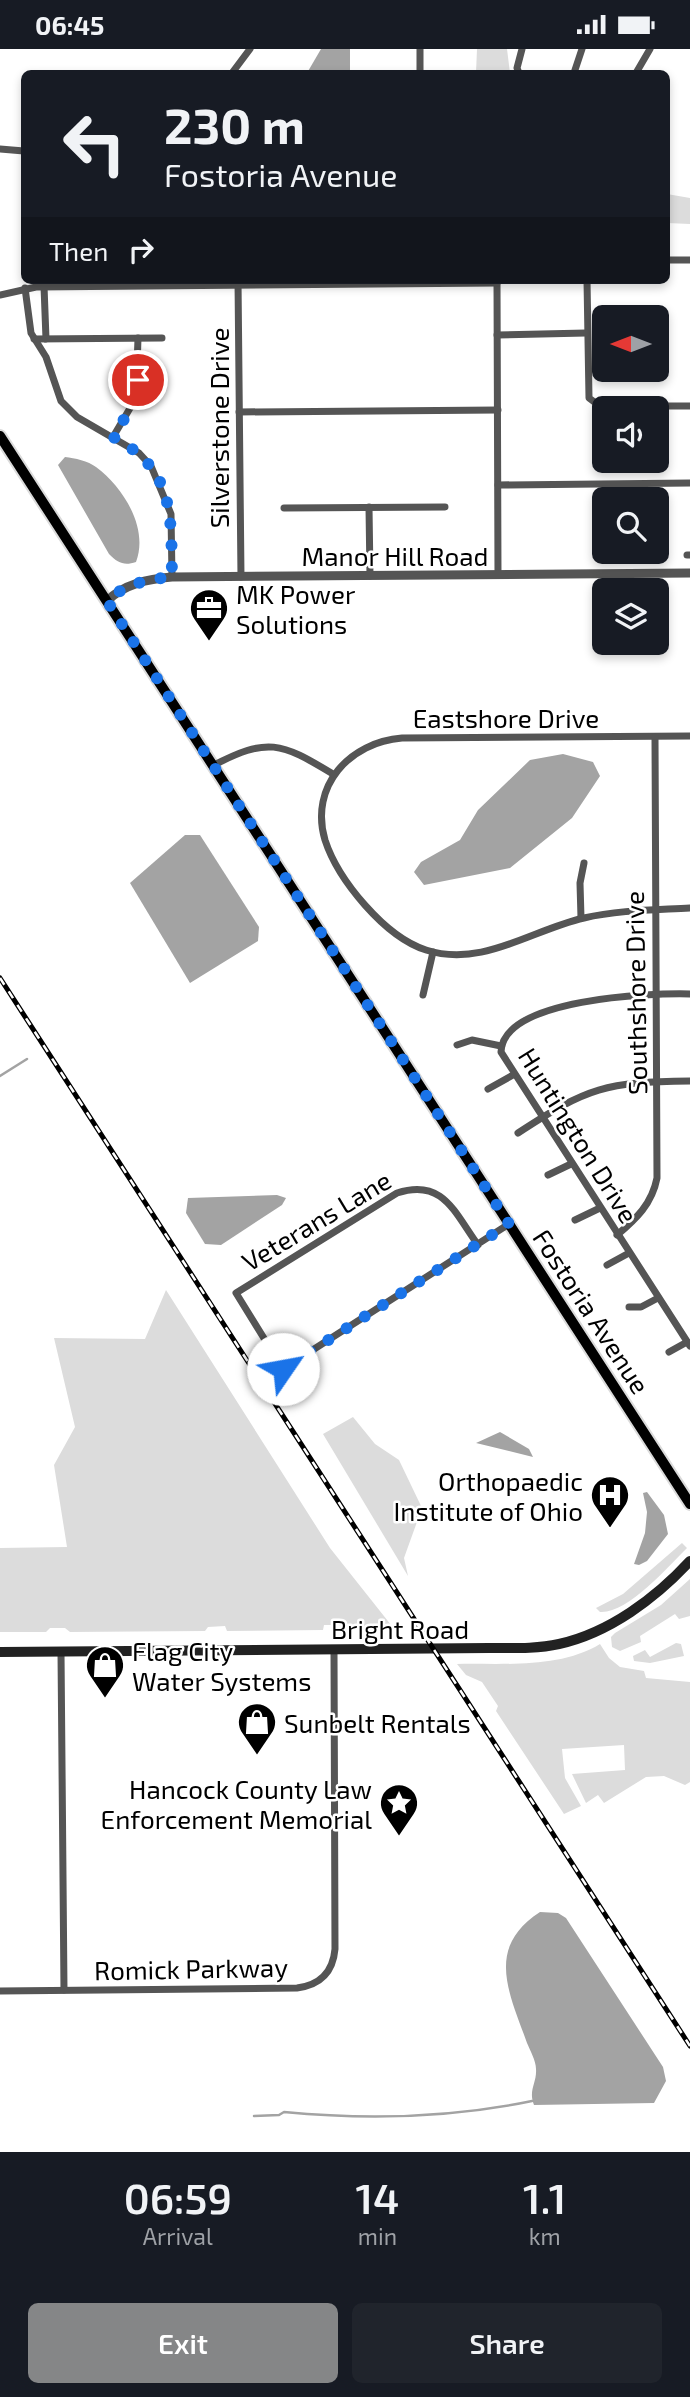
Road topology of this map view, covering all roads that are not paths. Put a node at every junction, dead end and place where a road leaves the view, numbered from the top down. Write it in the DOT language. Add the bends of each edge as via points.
graph roads {
  1 [pos="250,49"];
  2 [pos="420,49"];
  3 [pos="522,49"];
  4 [pos="582,49"];
  5 [pos="645,49"];
  6 [pos="650,49"];
  7 [pos="234,70"];
  8 [pos="420,70"];
  9 [pos="518,70"];
  10 [pos="575,70"];
  11 [pos="637,70"];
  12 [pos="638,70"];
  13 [pos="0,149"];
  14 [pos="21,151"];
  15 [pos="670,260"];
  16 [pos="690,260"];
  17 [pos="141,284"];
  18 [pos="238,284"];
  19 [pos="497,284"];
  20 [pos="586,284"];
  21 [pos="44,286"];
  22 [pos="25,288"];
  23 [pos="0,295"];
  24 [pos="586,333"];
  25 [pos="497,335"];
  26 [pos="138,338"];
  27 [pos="162,338"];
  28 [pos="34,339"];
  29 [pos="46,339"];
  30 [pos="690,406"];
  31 [pos="498,410"];
  32 [pos="239,412"];
  33 [pos="0,436"];
  34 [pos="113,437"];
  35 [pos="690,483"];
  36 [pos="498,485"];
  37 [pos="369,507"];
  38 [pos="445,507"];
  39 [pos="284,508"];
  40 [pos="690,573"];
  41 [pos="498,575"];
  42 [pos="370,576"];
  43 [pos="172,577"];
  44 [pos="240,577"];
  45 [pos="107,601"];
  46 [pos="690,736"];
  47 [pos="655,737"];
  48 [pos="212,766"];
  49 [pos="332,774"];
  50 [pos="584,863"];
  51 [pos="690,908"];
  52 [pos="655,910"];
  53 [pos="581,918"];
  54 [pos="433,952"];
  55 [pos="656,993"];
  56 [pos="690,993"];
  57 [pos="422,995"];
  58 [pos="457,1045"];
  59 [pos="501,1046"];
  60 [pos="513,1075"];
  61 [pos="657,1081"];
  62 [pos="690,1081"];
  63 [pos="488,1089"];
  64 [pos="541,1118"];
  65 [pos="518,1133"];
  66 [pos="571,1164"];
  67 [pos="548,1175"];
  68 [pos="600,1208"];
  69 [pos="575,1220"];
  70 [pos="509,1224"];
  71 [pos="617,1235"];
  72 [pos="478,1244"];
  73 [pos="629,1253"];
  74 [pos="607,1265"];
  75 [pos="658,1298"];
  76 [pos="629,1307"];
  77 [pos="688,1344"];
  78 [pos="668,1352"];
  79 [pos="690,1504"];
  80 [pos="690,1561"];
  81 [pos="334,1650"];
  82 [pos="0,1652"];
  83 [pos="61,1652"];
  84 [pos="64,1990"];
  85 [pos="0,1991"];
  1 -- 7 [label="street"];
  2 -- 8 [label="street"];
  3 -- 9 [label="street"];
  4 -- 10 [label="street"];
  5 -- 11 [label="street"];
  6 -- 12 [label="street"];
  13 -- 14 [label="street"];
  15 -- 16 [label="street"];
  17 -- 21 [label="street"];
  18 -- 32 [label="street, Silverstone Drive"];
  19 -- 25 [label="street"];
  20 -- 24 [label="street"];
  21 -- 22 [label="street"];
  21 -- 29 [label="street"];
  22 -- 23 [label="street"];
  22 -- 28 [label="street"];
  24 -- 25 [label="street"];
  24 -- 30 [label="street" via="587,387 593,401 608,406"];
  25 -- 31 [label="street"];
  26 -- 27 [label="street"];
  26 -- 29 [label="street"];
  26 -- 34 [label="street" via="136,398"];
  28 -- 29 [label="street"];
  28 -- 34 [label="street" via="65,406 77,418"];
  31 -- 32 [label="street"];
  31 -- 36 [label="street"];
  32 -- 44 [label="street, Silverstone Drive"];
  33 -- 45 [label="main road, Fostoria Avenue"];
  34 -- 43 [label="street" via="148,461 168,503"];
  35 -- 36 [label="street"];
  36 -- 41 [label="street"];
  37 -- 38 [label="street"];
  37 -- 39 [label="street"];
  37 -- 42 [label="street"];
  40 -- 41 [label="street, Manor Hill Road"];
  41 -- 42 [label="street, Manor Hill Road"];
  42 -- 44 [label="street, Manor Hill Road"];
  43 -- 44 [label="street, Manor Hill Road"];
  43 -- 45 [label="street, Manor Hill Road" via="134,585"];
  45 -- 48 [label="main road, Fostoria Avenue"];
  46 -- 47 [label="street, Eastshore Drive"];
  47 -- 49 [label="street, Eastshore Drive" via="390,739 357,751"];
  47 -- 52 [label="street, Southshore Drive"];
  48 -- 49 [label="street" via="245,750 268,746 290,750"];
  48 -- 70 [label="main road, Fostoria Avenue"];
  49 -- 54 [label="street" via="322,817 330,850 378,921 405,941"];
  50 -- 53 [label="street"];
  51 -- 52 [label="street"];
  52 -- 53 [label="street"];
  52 -- 55 [label="street, Southshore Drive"];
  53 -- 54 [label="street" via="483,953"];
  54 -- 57 [label="street"];
  55 -- 56 [label="street, Huntington Drive"];
  55 -- 59 [label="street, Huntington Drive" via="615,995 565,1006 513,1030"];
  55 -- 61 [label="street, Southshore Drive"];
  58 -- 59 [label="street" via="472,1039"];
  59 -- 60 [label="street, Huntington Drive"];
  60 -- 63 [label="street"];
  60 -- 64 [label="street, Huntington Drive"];
  61 -- 62 [label="street"];
  61 -- 64 [label="street" via="596,1089"];
  61 -- 71 [label="street, Southshore Drive" via="656,1184 641,1213"];
  64 -- 65 [label="street"];
  64 -- 66 [label="street, Huntington Drive"];
  66 -- 67 [label="street"];
  66 -- 68 [label="street, Huntington Drive"];
  68 -- 69 [label="street"];
  68 -- 71 [label="street, Huntington Drive"];
  70 -- 72 [label="street"];
  70 -- 79 [label="main road, Fostoria Avenue"];
  71 -- 73 [label="street, Huntington Drive"];
  72 -- 72 [label="street, Veterans Lane" via="283,1369 236,1293 411,1188 431,1189 446,1201"];
  73 -- 74 [label="street"];
  73 -- 75 [label="street, Huntington Drive"];
  75 -- 76 [label="street" via="641,1307"];
  75 -- 77 [label="street, Huntington Drive"];
  77 -- 78 [label="street"];
  80 -- 81 [label="main road, Bright Road" via="627,1614 558,1645"];
  81 -- 83 [label="main road, Bright Road"];
  81 -- 84 [label="street, Romick Parkway" via="335,1949 328,1972 314,1984 297,1988"];
  82 -- 83 [label="main road, Bright Road"];
  83 -- 84 [label="street, Romick Parkway"];
  84 -- 85 [label="street"];
}
